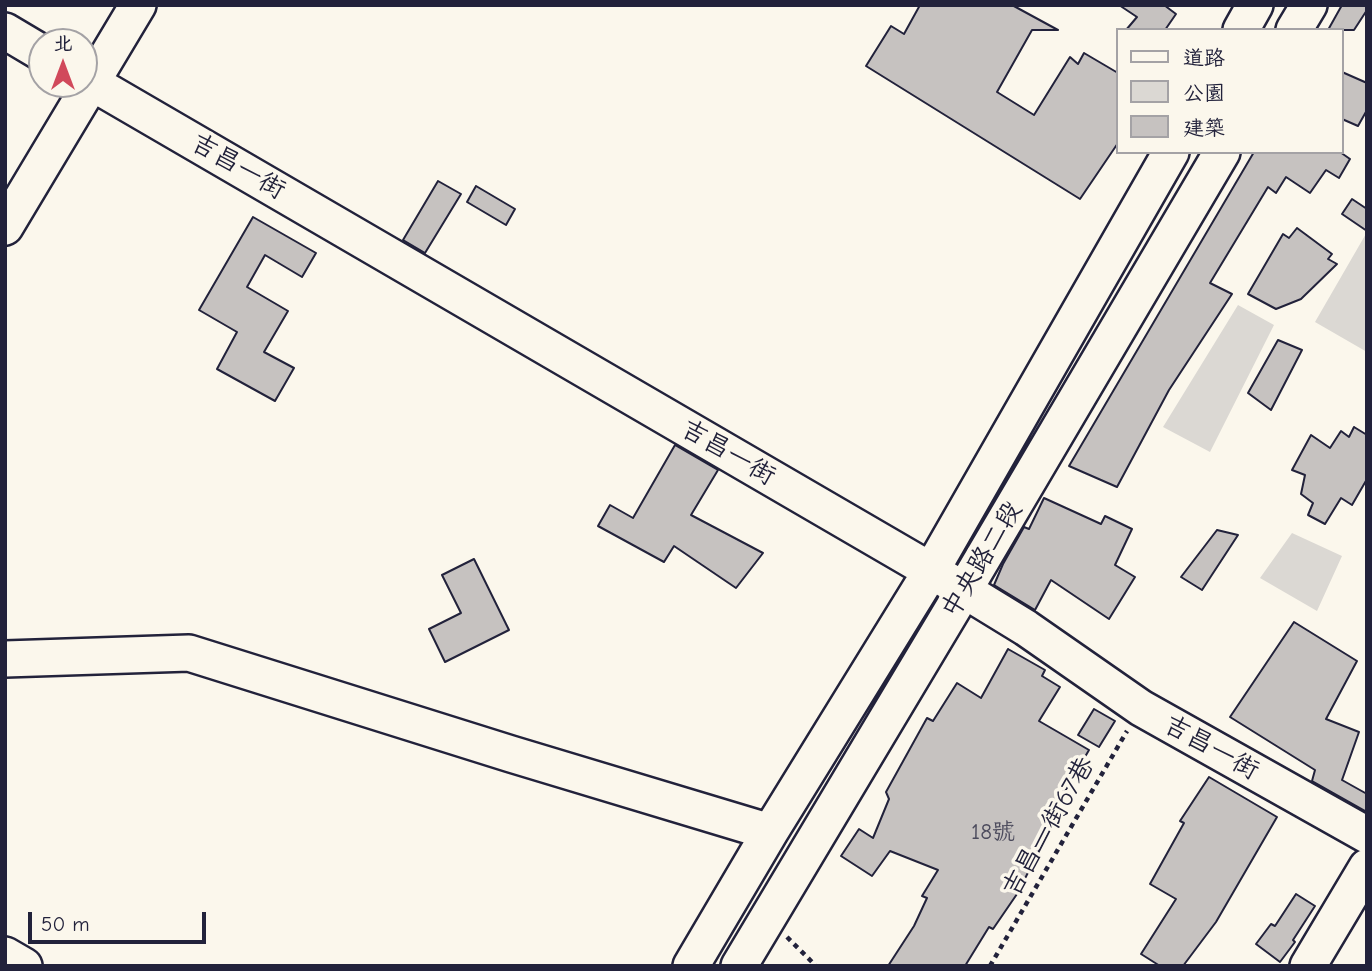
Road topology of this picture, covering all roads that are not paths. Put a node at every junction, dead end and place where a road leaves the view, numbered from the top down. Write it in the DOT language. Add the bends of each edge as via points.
graph roads {
  1 [pos="138,5"];
  2 [pos="1255,5"];
  3 [pos="1308,5"];
  4 [pos="1242,28"];
  5 [pos="1295,28"];
  6 [pos="5,31"];
  7 [pos="28,44"];
  8 [pos="98,65"];
  9 [pos="98,86"];
  10 [pos="78,98"];
  11 [pos="1170,154"];
  12 [pos="1221,154"];
  13 [pos="5,227"];
  14 [pos="931,571"];
  15 [pos="964,590"];
  16 [pos="5,659"];
  17 [pos="770,832"];
  18 [pos="1367,835"];
  19 [pos="1367,867"];
  20 [pos="5,955"];
  21 [pos="24,966"];
  22 [pos="691,966"];
  23 [pos="739,966"];
  24 [pos="1308,966"];
  1 -- 8 [label="street"];
  2 -- 4 [label="street"];
  3 -- 5 [label="street"];
  6 -- 7 [label="street"];
  9 -- 14 [label="street, 吉昌一街"];
  10 -- 13 [label="street"];
  11 -- 14 [label="street, 中央路二段"];
  12 -- 15 [label="street, 中央路二段"];
  14 -- 15 [label="street, 吉昌一街"];
  14 -- 17 [label="street, 中央路二段"];
  15 -- 18 [label="street, 吉昌一街" via="1141,709"];
  15 -- 23 [label="street, 中央路二段"];
  16 -- 17 [label="street" via="189,653"];
  17 -- 22 [label="street, 中央路二段"];
  19 -- 24 [label="street"];
  20 -- 21 [label="street"];
}
